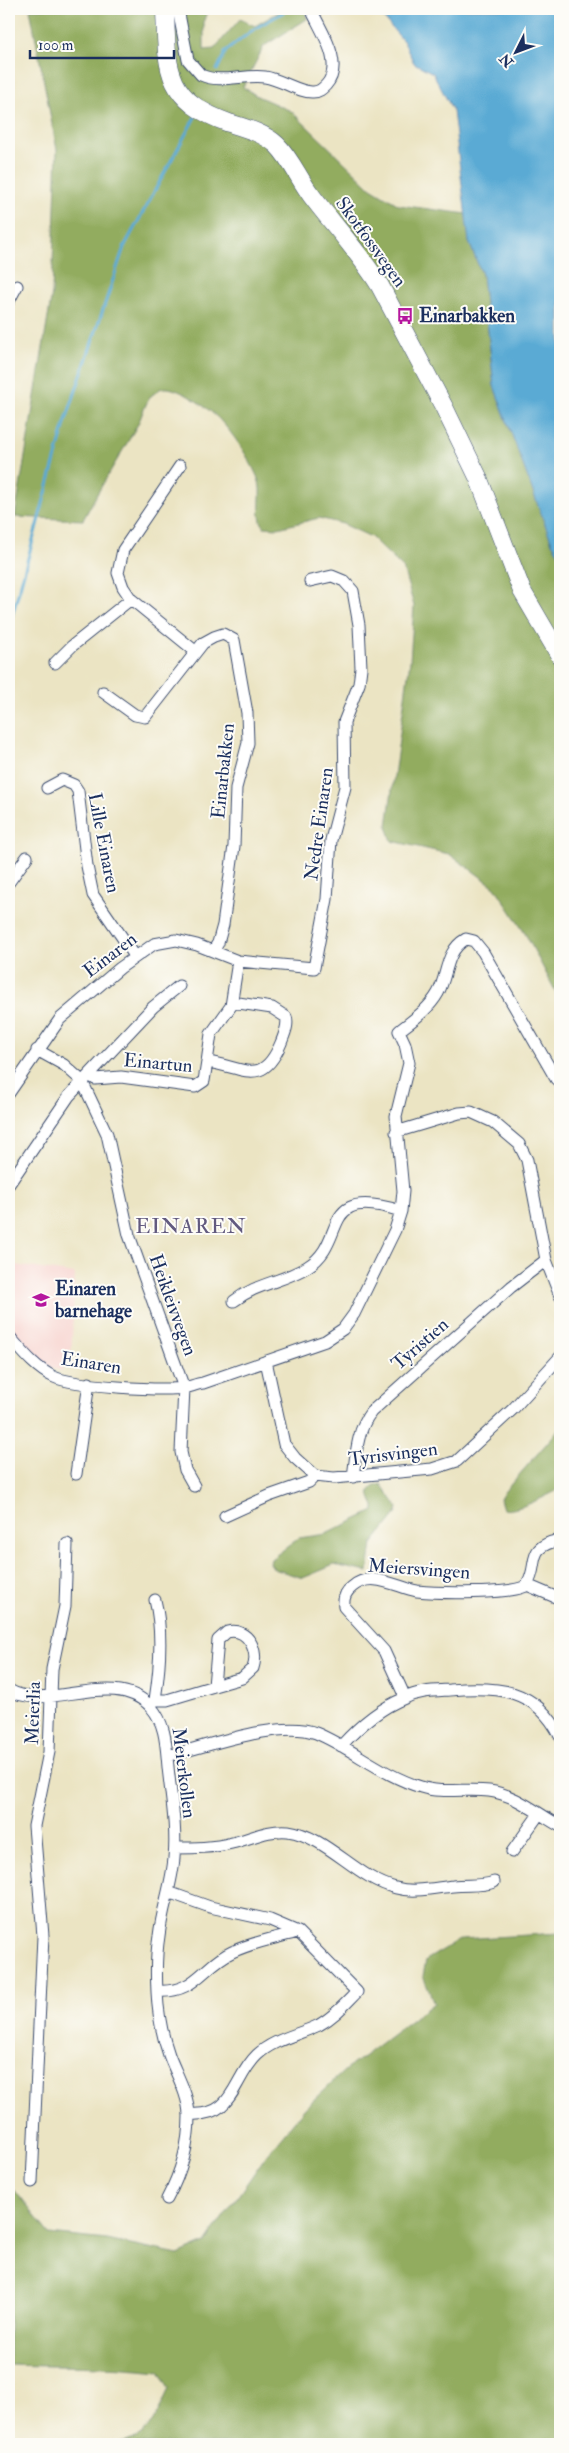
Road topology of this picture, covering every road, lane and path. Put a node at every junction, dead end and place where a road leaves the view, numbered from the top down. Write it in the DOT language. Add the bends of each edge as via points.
graph roads {
  1 [pos="165,9"];
  2 [pos="178,9"];
  3 [pos="312,10"];
  4 [pos="18,286"];
  5 [pos="9,301"];
  6 [pos="180,466"];
  7 [pos="310,581"];
  8 [pos="132,599"];
  9 [pos="195,651"];
  10 [pos="560,656"];
  11 [pos="55,663"];
  12 [pos="103,692"];
  13 [pos="47,788"];
  14 [pos="26,857"];
  15 [pos="9,882"];
  16 [pos="213,951"];
  17 [pos="135,956"];
  18 [pos="238,961"];
  19 [pos="314,968"];
  20 [pos="179,986"];
  21 [pos="232,1002"];
  22 [pos="36,1050"];
  23 [pos="207,1062"];
  24 [pos="85,1078"];
  25 [pos="556,1079"];
  26 [pos="9,1092"];
  27 [pos="396,1132"];
  28 [pos="9,1184"];
  29 [pos="401,1211"];
  30 [pos="546,1260"];
  31 [pos="560,1296"];
  32 [pos="234,1301"];
  33 [pos="9,1336"];
  34 [pos="560,1357"];
  35 [pos="266,1361"];
  36 [pos="89,1383"];
  37 [pos="184,1388"];
  38 [pos="76,1474"];
  39 [pos="315,1476"];
  40 [pos="353,1477"];
  41 [pos="194,1486"];
  42 [pos="225,1516"];
  43 [pos="560,1540"];
  44 [pos="67,1544"];
  45 [pos="527,1585"];
  46 [pos="560,1599"];
  47 [pos="155,1600"];
  48 [pos="214,1686"];
  49 [pos="9,1690"];
  50 [pos="51,1695"];
  51 [pos="405,1697"];
  52 [pos="153,1703"];
  53 [pos="560,1736"];
  54 [pos="342,1746"];
  55 [pos="167,1756"];
  56 [pos="539,1814"];
  57 [pos="560,1826"];
  58 [pos="175,1848"];
  59 [pos="512,1852"];
  60 [pos="494,1882"];
  61 [pos="168,1892"];
  62 [pos="298,1932"];
  63 [pos="157,1991"];
  64 [pos="189,2114"];
  65 [pos="32,2182"];
  66 [pos="167,2199"];
  1 -- 10 [label="main road, Skotfossvegen" via="167,62 183,95 206,114 255,132 278,146 309,192 371,270 478,476 522,591"];
  2 -- 3 [label="street" via="188,60 200,75 266,77 312,93 321,90 334,68"];
  4 -- 5 [label="street"];
  6 -- 8 [label="street" via="134,532 118,563 119,580"];
  7 -- 19 [label="street, Nedre Einaren" via="326,576 338,578 349,585 356,598 361,676 344,722 345,787 331,840 327,899"];
  8 -- 9 [label="street"];
  8 -- 11 [label="street"];
  9 -- 12 [label="street, Einarbakken" via="145,717 135,715"];
  9 -- 16 [label="street, Einarbakken" via="208,639 219,635 227,635 234,640 248,725 248,743 236,788 228,892 221,936"];
  13 -- 17 [label="street, Lille Einaren" via="62,780 78,791 93,895"];
  14 -- 15 [label="street"];
  16 -- 17 [label="street, Einaren" via="168,940 154,944"];
  16 -- 18 [label="street, Einaren"];
  17 -- 22 [label="street, Einaren" via="70,1009"];
  18 -- 19 [label="street, Einaren"];
  18 -- 21 [label="street, Einartun"];
  20 -- 24 [label="street"];
  21 -- 23 [label="street, Einartun" via="211,1034"];
  21 -- 23 [label="street, Einartun" via="279,1011 287,1021 284,1038 270,1064 260,1071 250,1072 236,1066"];
  22 -- 24 [label="street"];
  22 -- 26 [label="street, Einaren"];
  23 -- 24 [label="street, Einartun" via="204,1081 195,1087 121,1077"];
  24 -- 28 [label="street" via="69,1096"];
  24 -- 37 [label="street, Heikleivvegen" via="107,1134 129,1235"];
  25 -- 27 [label="street" via="483,952 471,939 461,941 452,953 440,991 430,1005 399,1031 406,1044 409,1063 396,1116"];
  27 -- 29 [label="street" via="403,1183"];
  27 -- 30 [label="street" via="471,1112 486,1117 513,1138 527,1160"];
  29 -- 32 [label="street" via="374,1205 350,1207 341,1214 324,1250 309,1267 255,1287"];
  29 -- 35 [label="street" via="391,1240 354,1314 343,1329 325,1341"];
  30 -- 31 [label="street"];
  30 -- 40 [label="street, Tyristien" via="511,1287 371,1412 360,1434"];
  33 -- 36 [label="street, Einaren" via="30,1360 46,1372 62,1379"];
  34 -- 40 [label="street, Tyrisvingen" via="506,1416 457,1461 432,1469"];
  35 -- 37 [label="street"];
  35 -- 39 [label="street" via="284,1444"];
  36 -- 37 [label="street, Einaren"];
  36 -- 38 [label="street"];
  37 -- 41 [label="street, Heikleivvegen" via="181,1452 185,1470"];
  39 -- 40 [label="street, Tyrisvingen"];
  39 -- 42 [label="street" via="309,1482"];
  43 -- 45 [label="street" via="547,1544 536,1554"];
  44 -- 50 [label="street, Meierlia" via="65,1606 54,1654"];
  45 -- 46 [label="street"];
  45 -- 51 [label="street, Meiersvingen" via="519,1590 506,1591 428,1592 373,1579 352,1586 345,1594 344,1607 384,1651"];
  47 -- 52 [label="street" via="159,1650"];
  48 -- 48 [label="street" via="242,1678 253,1668 254,1651 249,1639 241,1632 227,1632 218,1640"];
  48 -- 52 [label="street"];
  49 -- 50 [label="street" via="22,1696"];
  50 -- 52 [label="street" via="111,1690"];
  50 -- 65 [label="street, Meierlia" via="49,1752 34,1835 43,1936"];
  51 -- 53 [label="street" via="462,1689 504,1690 536,1705 550,1718"];
  51 -- 54 [label="street" via="374,1716"];
  52 -- 55 [label="street, Meierkollen" via="162,1724"];
  54 -- 55 [label="street" via="315,1733 290,1728"];
  54 -- 56 [label="street" via="422,1788 492,1792 510,1797"];
  55 -- 58 [label="street, Meierkollen"];
  56 -- 57 [label="street"];
  56 -- 59 [label="street"];
  58 -- 60 [label="street" via="219,1846 270,1832 288,1832 308,1838 395,1888 413,1890"];
  58 -- 61 [label="street, Meierkollen"];
  61 -- 62 [label="street" via="210,1907 270,1920"];
  61 -- 63 [label="street, Meierkollen" via="159,1935"];
  62 -- 63 [label="street" via="225,1955 183,1989"];
  62 -- 64 [label="street" via="357,1992 330,2018 259,2053 222,2106 204,2114"];
  63 -- 64 [label="street, Meierkollen" via="162,2033"];
  64 -- 66 [label="street, Meierkollen" via="184,2158"];
}
